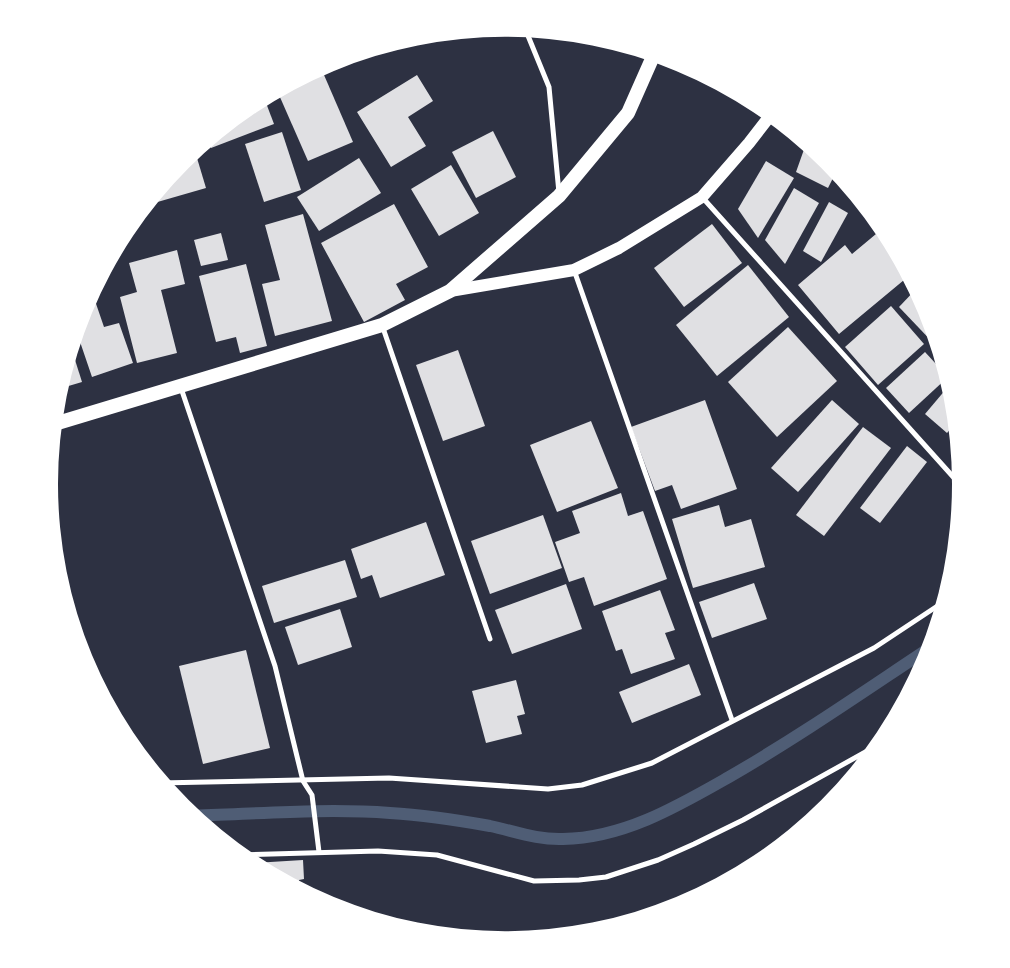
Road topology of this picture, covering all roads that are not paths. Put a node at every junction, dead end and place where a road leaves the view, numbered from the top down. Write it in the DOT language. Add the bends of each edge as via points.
graph roads {
  1 [pos="529,38"];
  2 [pos="651,61"];
  3 [pos="766,121"];
  4 [pos="559,196"];
  5 [pos="702,197"];
  6 [pos="574,270"];
  7 [pos="450,291"];
  8 [pos="382,325"];
  9 [pos="180,385"];
  10 [pos="63,421"];
  11 [pos="952,475"];
  12 [pos="935,608"];
  13 [pos="489,639"];
  14 [pos="732,720"];
  15 [pos="861,754"];
  16 [pos="303,781"];
  17 [pos="173,783"];
  18 [pos="318,852"];
  19 [pos="255,854"];
  1 -- 4 [label="lane" via="549,87"];
  2 -- 4 [label="main road" via="628,113"];
  3 -- 5 [label="street"];
  4 -- 7 [label="main road"];
  5 -- 6 [label="street"];
  5 -- 11 [label="lane"];
  6 -- 7 [label="street"];
  6 -- 14 [label="lane"];
  7 -- 8 [label="main road"];
  8 -- 9 [label="main road"];
  8 -- 13 [label="lane"];
  9 -- 10 [label="main road"];
  9 -- 16 [label="lane" via="275,666"];
  12 -- 14 [label="lane" via="874,648"];
  14 -- 16 [label="lane" via="652,763 582,785 548,789 389,778"];
  15 -- 18 [label="lane" via="694,844 606,877 534,881 437,855"];
  16 -- 17 [label="lane"];
  16 -- 18 [label="lane" via="312,795"];
  18 -- 19 [label="lane"];
}
